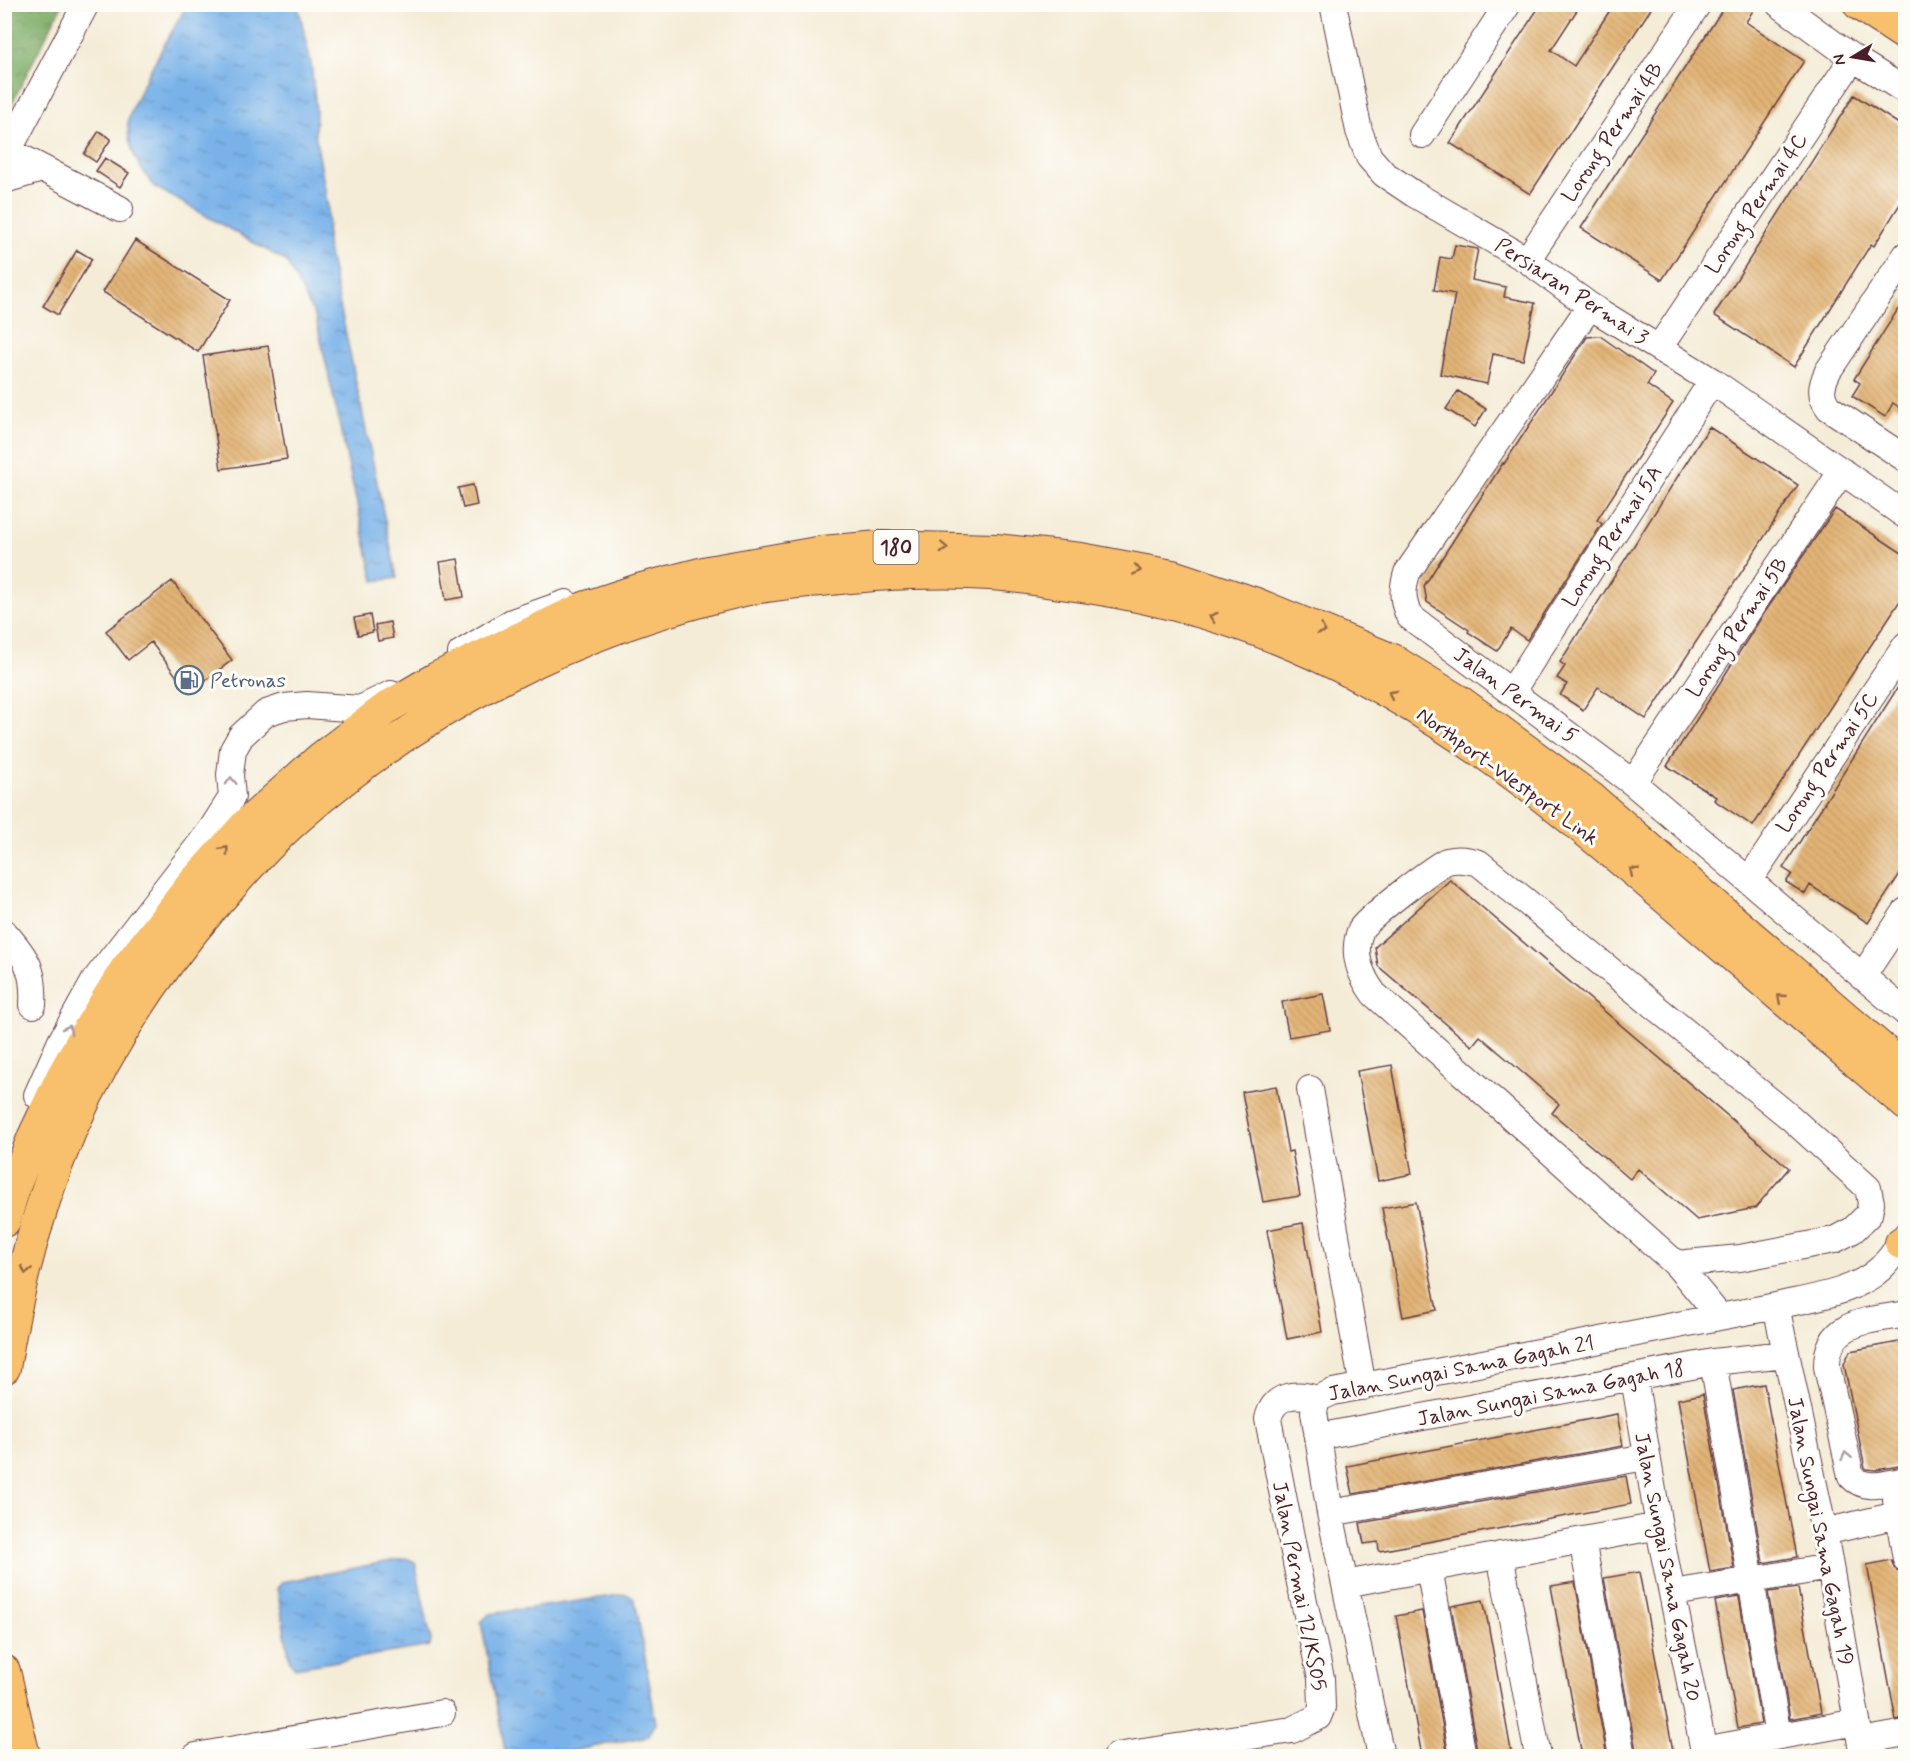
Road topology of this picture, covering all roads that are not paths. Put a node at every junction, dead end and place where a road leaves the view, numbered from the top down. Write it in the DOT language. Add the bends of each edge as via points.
graph roads {
  1 [pos="86,4"];
  2 [pos="1333,4"];
  3 [pos="1508,4"];
  4 [pos="1698,4"];
  5 [pos="1779,4"];
  6 [pos="1859,4"];
  7 [pos="1905,35"];
  8 [pos="1853,58"];
  9 [pos="1905,91"];
  10 [pos="28,114"];
  11 [pos="1422,135"];
  12 [pos="7,155"];
  13 [pos="44,170"];
  14 [pos="4,180"];
  15 [pos="120,209"];
  16 [pos="1905,255"];
  17 [pos="1527,260"];
  18 [pos="1590,306"];
  19 [pos="1659,348"];
  20 [pos="1712,381"];
  21 [pos="1905,459"];
  22 [pos="1842,471"];
  23 [pos="1905,516"];
  24 [pos="845,550"];
  25 [pos="1905,645"];
  26 [pos="1512,692"];
  27 [pos="1633,783"];
  28 [pos="1749,880"];
  29 [pos="1905,911"];
  30 [pos="4,932"];
  31 [pos="1862,977"];
  32 [pos="33,1005"];
  33 [pos="1905,1013"];
  34 [pos="1812,1024"];
  35 [pos="1900,1062"];
  36 [pos="1310,1089"];
  37 [pos="1905,1104"];
  38 [pos="1905,1125"];
  39 [pos="8,1211"];
  40 [pos="1904,1239"];
  41 [pos="1676,1264"];
  42 [pos="1776,1306"];
  43 [pos="1905,1314"];
  44 [pos="1720,1317"];
  45 [pos="1785,1354"];
  46 [pos="1713,1362"];
  47 [pos="4,1368"];
  48 [pos="1634,1378"];
  49 [pos="1363,1387"];
  50 [pos="1317,1398"];
  51 [pos="1317,1437"];
  52 [pos="1646,1456"];
  53 [pos="1900,1481"];
  54 [pos="1330,1513"];
  55 [pos="1901,1514"];
  56 [pos="1659,1526"];
  57 [pos="1824,1532"];
  58 [pos="1582,1540"];
  59 [pos="1500,1555"];
  60 [pos="1905,1559"];
  61 [pos="1830,1567"];
  62 [pos="1429,1568"];
  63 [pos="1752,1580"];
  64 [pos="1345,1584"];
  65 [pos="1673,1593"];
  66 [pos="4,1671"];
  67 [pos="442,1713"];
  68 [pos="1905,1733"];
  69 [pos="1778,1736"];
  70 [pos="1860,1740"];
  71 [pos="1704,1753"];
  72 [pos="24,1756"];
  73 [pos="196,1756"];
  74 [pos="1116,1756"];
  75 [pos="1381,1756"];
  76 [pos="1463,1756"];
  77 [pos="1538,1756"];
  78 [pos="1622,1756"];
  1 -- 10 [label="street"];
  2 -- 17 [label="street, Persiaran Permai 3" via="1359,131 1369,157 1384,174 1414,194"];
  3 -- 11 [label="street"];
  4 -- 17 [label="street, Lorong Permai 4B"];
  5 -- 8 [label="street"];
  6 -- 7 [label="main road"];
  8 -- 9 [label="street"];
  8 -- 19 [label="street, Lorong Permai 4C"];
  10 -- 12 [label="street"];
  10 -- 13 [label="street"];
  12 -- 13 [label="street"];
  13 -- 14 [label="street"];
  13 -- 15 [label="street"];
  16 -- 21 [label="street" via="1828,371 1821,390 1830,408"];
  17 -- 18 [label="street, Persiaran Permai 3"];
  18 -- 19 [label="street, Persiaran Permai 3"];
  18 -- 26 [label="street, Jalan Permai 5" via="1407,573 1403,586 1402,600 1408,616"];
  19 -- 20 [label="street, Persiaran Permai 3"];
  20 -- 22 [label="street, Persiaran Permai 3"];
  20 -- 26 [label="street, Lorong Permai 5A"];
  22 -- 23 [label="street, Persiaran Permai 3"];
  22 -- 27 [label="street, Lorong Permai 5B"];
  24 -- 35 [label="main road, Northport-Westport Link / 180, one-way" via="996,550 1081,559 1172,576 1256,604 1390,659 1460,702 1592,799"];
  39 -- 24 [label="main road, Northport-Westport Link / 180, one-way" via="34,1136 62,1077 126,969 191,886 248,823 321,758 388,707 437,678 584,608 708,572"];
  39 -- 24 [label="street, one-way" via="15,1145 62,1041 94,980 211,830 232,797 233,750 241,736 266,713 307,705 360,710 512,622 648,575 707,560 766,552"];
  25 -- 28 [label="street, Lorong Permai 5C"];
  26 -- 27 [label="street, Jalan Permai 5"];
  27 -- 28 [label="street, Jalan Permai 5"];
  28 -- 31 [label="street, Jalan Permai 5"];
  29 -- 31 [label="street"];
  30 -- 32 [label="street" via="31,969"];
  31 -- 33 [label="street, Jalan Permai 5"];
  34 -- 37 [label="main road, Northport-Westport Link / 180"];
  34 -- 38 [label="main road"];
  34 -- 47 [label="main road, Northport-Westport Link / 180, one-way" via="1548,800 1460,735 1376,684 1292,644 1158,599 989,574 923,573 749,589 642,618 506,674 447,707 366,761 252,862 176,950 136,1009 71,1130 39,1213"];
  36 -- 49 [label="street"];
  40 -- 42 [label="street, Jalan Sungai Sama Gagah 21" via="1880,1269 1857,1284"];
  41 -- 41 [label="street" via="1374,994 1363,978 1357,957 1362,927 1432,869 1447,861 1464,859 1479,863 1791,1118 1868,1188 1869,1214 1853,1230 1834,1239 1740,1258"];
  41 -- 44 [label="street"];
  42 -- 44 [label="street, Jalan Sungai Sama Gagah 21"];
  42 -- 45 [label="street, Jalan Sungai Sama Gagah 19"];
  53 -- 43 [label="street, one-way" via="1867,1486 1851,1476 1827,1356 1833,1340 1844,1329"];
  44 -- 49 [label="street, Jalan Sungai Sama Gagah 21"];
  45 -- 46 [label="street, Jalan Sungai Sama Gagah 18"];
  45 -- 57 [label="street, Jalan Sungai Sama Gagah 19"];
  46 -- 48 [label="street, Jalan Sungai Sama Gagah 18"];
  46 -- 63 [label="street"];
  48 -- 51 [label="street, Jalan Sungai Sama Gagah 18"];
  48 -- 52 [label="street, Jalan Sungai Sama Gagah 20"];
  49 -- 50 [label="street, Jalan Sungai Sama Gagah 21"];
  50 -- 51 [label="street, Jalan Sungai Sama Gagah 21"];
  50 -- 74 [label="street, Jalan Permai 12/KS05" via="1284,1398 1273,1405 1268,1419 1321,1678 1323,1707 1317,1717 1292,1730"];
  51 -- 54 [label="street, Jalan Sungai Sama Gagah 21"];
  52 -- 54 [label="street"];
  52 -- 56 [label="street, Jalan Sungai Sama Gagah 20"];
  53 -- 55 [label="street"];
  54 -- 64 [label="street, Jalan Sungai Sama Gagah 21"];
  55 -- 57 [label="street"];
  55 -- 60 [label="street"];
  56 -- 58 [label="street"];
  56 -- 65 [label="street, Jalan Sungai Sama Gagah 20"];
  57 -- 61 [label="street, Jalan Sungai Sama Gagah 19"];
  58 -- 59 [label="street"];
  58 -- 78 [label="street"];
  59 -- 62 [label="street"];
  59 -- 77 [label="street"];
  61 -- 63 [label="street"];
  61 -- 70 [label="street, Jalan Sungai Sama Gagah 19"];
  62 -- 64 [label="street"];
  62 -- 76 [label="street"];
  63 -- 65 [label="street"];
  63 -- 69 [label="street"];
  64 -- 75 [label="street, Jalan Sungai Sama Gagah 21"];
  65 -- 71 [label="street, Jalan Sungai Sama Gagah 20"];
  66 -- 72 [label="main road"];
  67 -- 73 [label="street"];
  68 -- 70 [label="street"];
  69 -- 70 [label="street"];
  69 -- 71 [label="street"];
}
